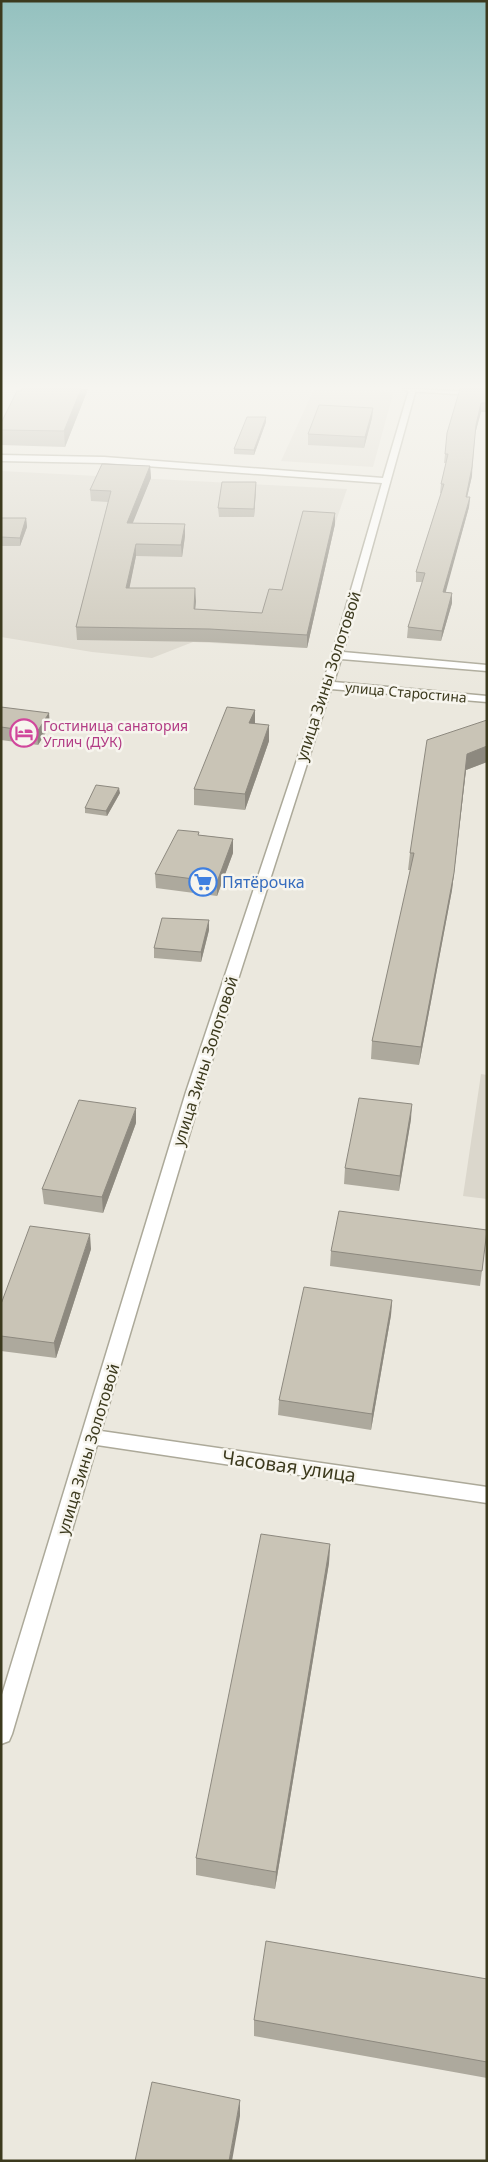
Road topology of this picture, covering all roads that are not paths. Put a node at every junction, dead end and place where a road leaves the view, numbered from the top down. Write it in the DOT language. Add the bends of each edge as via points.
graph roads {
  1 [pos="385,490"];
  2 [pos="336,656"];
  3 [pos="487,668"];
  4 [pos="326,685"];
  5 [pos="487,699"];
  6 [pos="92,1437"];
  7 [pos="487,1495"];
  8 [pos="1,1734"];
  1 -- 2 [label="street, улица Зины Золотовой"];
  2 -- 3 [label="street, улица Старостина"];
  2 -- 4 [label="street, улица Зины Золотовой"];
  4 -- 5 [label="street, улица Старостина"];
  4 -- 6 [label="street, улица Зины Золотовой" via="194,1092"];
  6 -- 7 [label="street, Часовая улица"];
  6 -- 8 [label="street, улица Зины Золотовой"];
}
